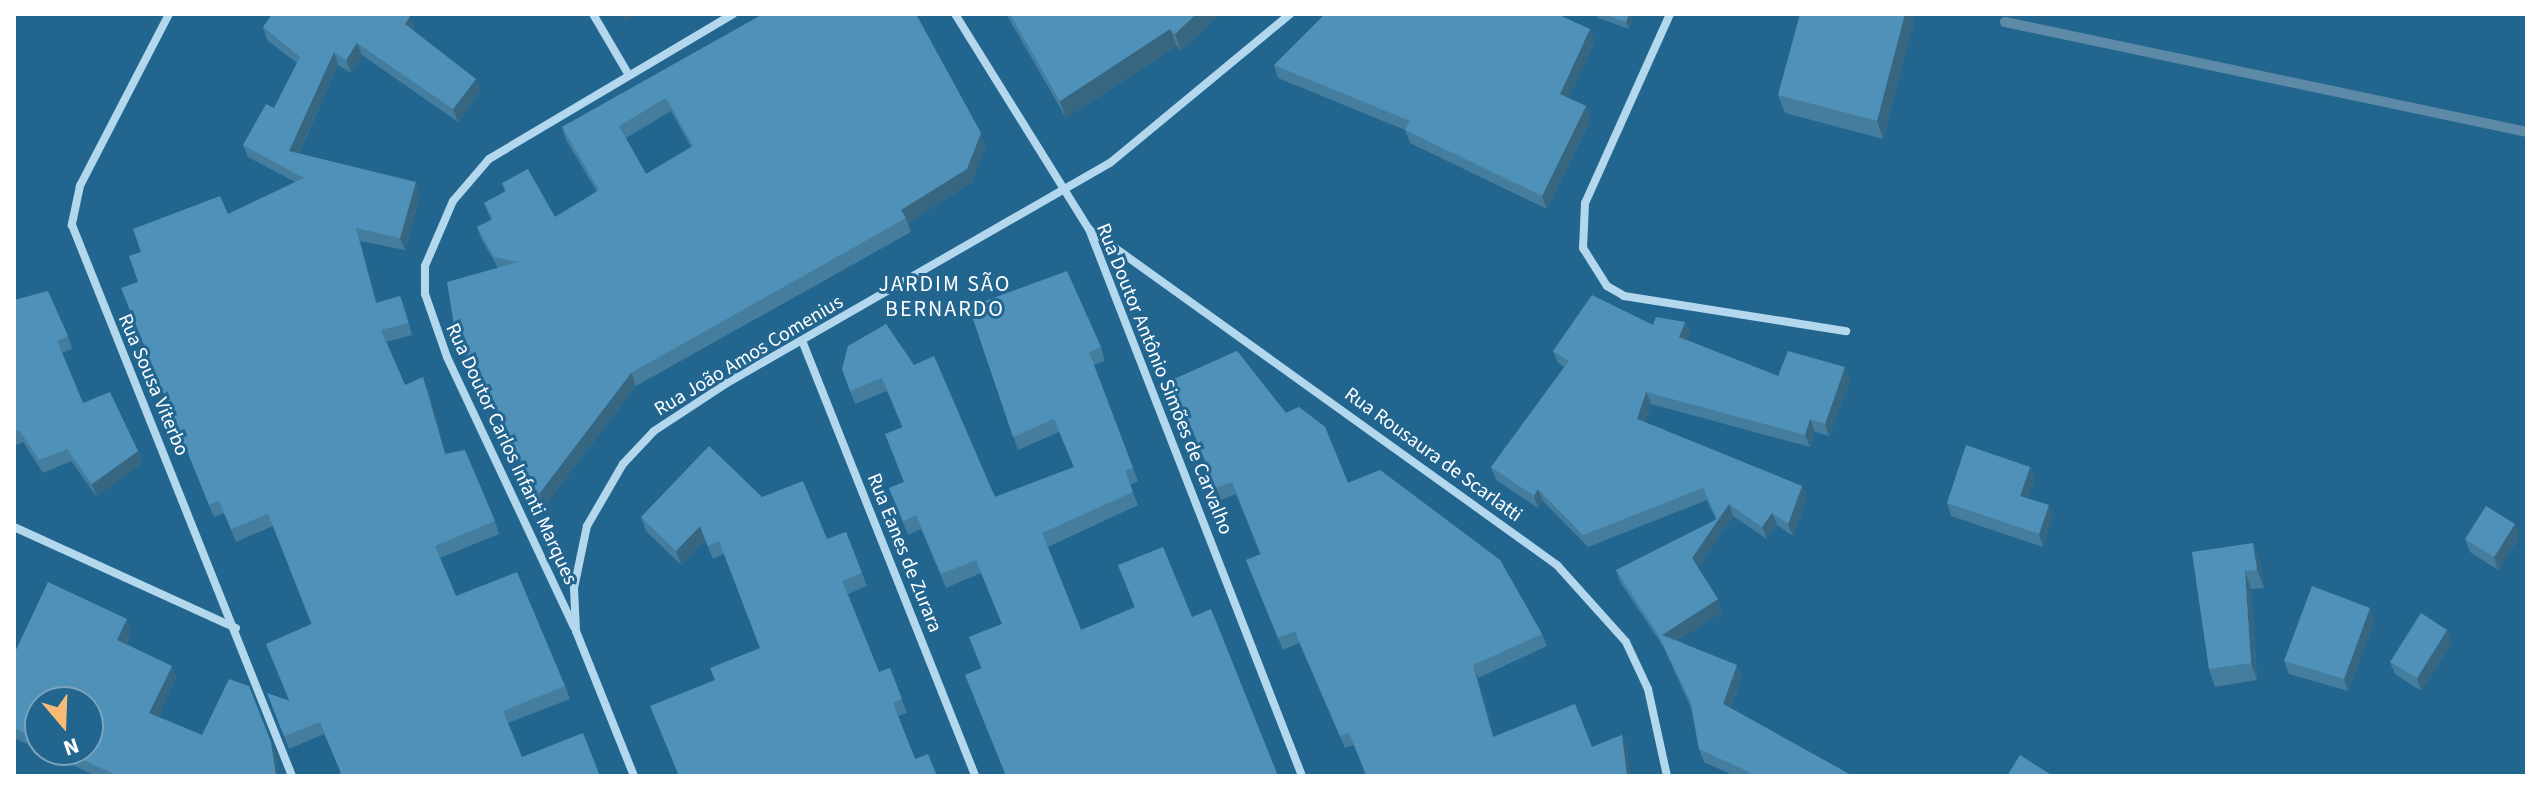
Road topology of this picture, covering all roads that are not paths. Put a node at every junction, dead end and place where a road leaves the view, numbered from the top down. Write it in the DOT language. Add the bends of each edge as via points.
graph roads {
  1 [pos="169,14"];
  2 [pos="593,14"];
  3 [pos="733,14"];
  4 [pos="955,14"];
  5 [pos="1290,14"];
  6 [pos="1670,14"];
  7 [pos="627,72"];
  8 [pos="1065,189"];
  9 [pos="1089,229"];
  10 [pos="1846,331"];
  11 [pos="803,343"];
  12 [pos="14,527"];
  13 [pos="236,628"];
  14 [pos="576,631"];
  15 [pos="292,776"];
  16 [pos="634,776"];
  17 [pos="975,776"];
  18 [pos="1302,776"];
  19 [pos="1667,776"];
  1 -- 13 [label="street, Rua Sousa Viterbo" via="80,186 72,225"];
  2 -- 7 [label="street"];
  3 -- 7 [label="street, Rua Doutor Carlos Infanti Marques"];
  4 -- 8 [label="street, Rua Doutor Antônio Simões de Carvalho"];
  5 -- 8 [label="street, Rua João Amos Comenius" via="1151,134"];
  6 -- 10 [label="street" via="1585,203 1583,248 1607,286 1624,296"];
  7 -- 14 [label="street, Rua Doutor Carlos Infanti Marques" via="489,159 453,201 425,266 425,294 447,357"];
  8 -- 9 [label="street, Rua Doutor Antônio Simões de Carvalho"];
  8 -- 11 [label="street, Rua João Amos Comenius"];
  9 -- 18 [label="street, Rua Doutor Antônio Simões de Carvalho"];
  9 -- 19 [label="street, Rua Rousaura de Scarlatti" via="1557,565 1626,642 1648,689"];
  11 -- 14 [label="street, Rua João Amos Comenius" via="687,408 623,464 587,526 574,588"];
  11 -- 17 [label="street, Rua Eanes de Zurara"];
  12 -- 13 [label="street"];
  13 -- 15 [label="street, Rua Sousa Viterbo"];
  14 -- 16 [label="street, Rua João Amos Comenius"];
}
